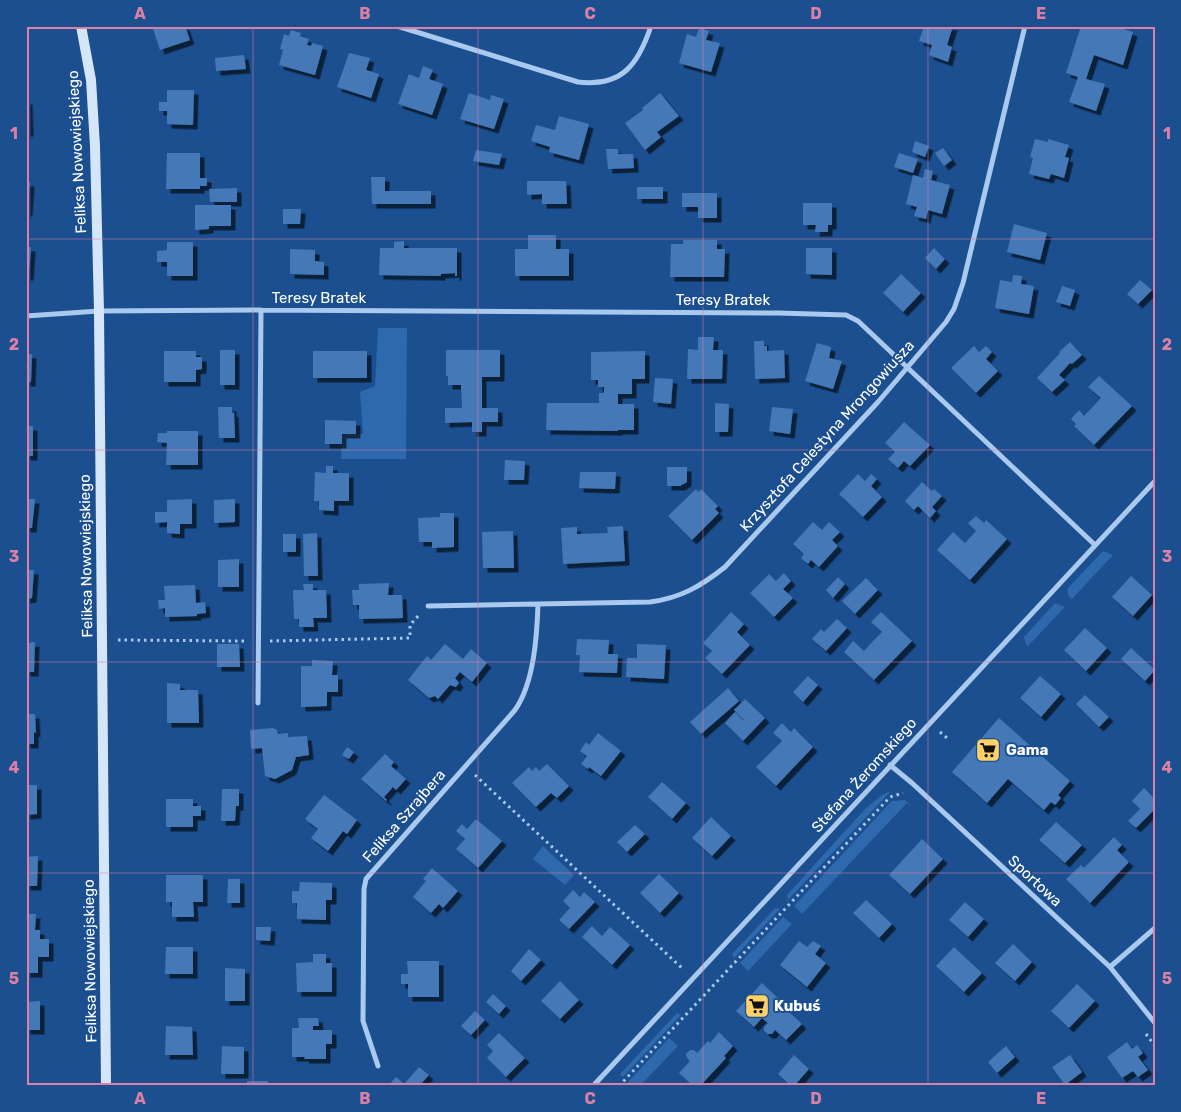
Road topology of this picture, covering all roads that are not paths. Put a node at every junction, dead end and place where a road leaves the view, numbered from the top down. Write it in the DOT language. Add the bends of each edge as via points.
graph roads {
  1 [pos="81,26"];
  2 [pos="397,26"];
  3 [pos="651,26"];
  4 [pos="1025,26"];
  5 [pos="261,310"];
  6 [pos="99,311"];
  7 [pos="26,316"];
  8 [pos="907,367"];
  9 [pos="1155,481"];
  10 [pos="1095,545"];
  11 [pos="538,604"];
  12 [pos="428,606"];
  13 [pos="258,703"];
  14 [pos="890,765"];
  15 [pos="1155,928"];
  16 [pos="1110,967"];
  17 [pos="1155,1023"];
  18 [pos="378,1066"];
  19 [pos="106,1086"];
  20 [pos="593,1086"];
  1 -- 6 [label="street, Feliksa Nowowiejskiego" via="90,80 95,146"];
  2 -- 3 [label="street" via="593,84 617,77 629,68 638,58"];
  4 -- 8 [label="street, Krzysztofa Celestyna Mrongowiusza" via="959,296 946,322"];
  5 -- 6 [label="street, Teresy Bratek"];
  5 -- 8 [label="street, Teresy Bratek" via="838,314 858,321"];
  5 -- 13 [label="street, Teresy Bratek"];
  6 -- 7 [label="street, Teresy Bratek"];
  6 -- 19 [label="street, Feliksa Nowowiejskiego"];
  8 -- 10 [label="street, Teresy Bratek"];
  8 -- 11 [label="street, Krzysztofa Celestyna Mrongowiusza" via="725,567 699,587 650,602"];
  9 -- 10 [label="street, Stefana Żeromskiego"];
  10 -- 14 [label="street, Stefana Żeromskiego"];
  11 -- 12 [label="street, Krzysztofa Celestyna Mrongowiusza"];
  11 -- 18 [label="street, Feliksa Szrajbera" via="537,632 523,699 366,879 363,1022"];
  14 -- 16 [label="street, Sportowa"];
  14 -- 20 [label="street, Stefana Żeromskiego"];
  15 -- 16 [label="street"];
  16 -- 17 [label="street, Sportowa"];
}
